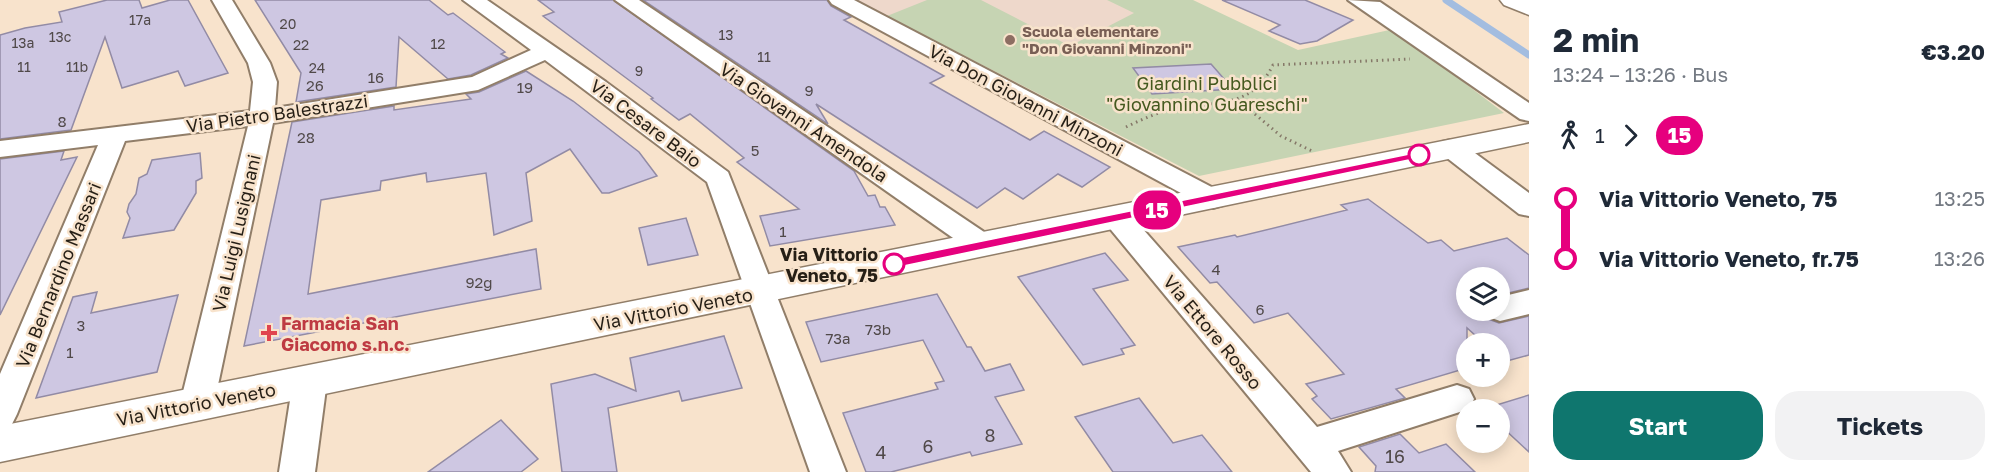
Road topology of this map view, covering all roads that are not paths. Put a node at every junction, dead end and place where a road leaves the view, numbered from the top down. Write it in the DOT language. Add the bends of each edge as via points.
graph roads {
  1 [pos="222,0"];
  2 [pos="474,0"];
  3 [pos="625,0"];
  4 [pos="839,0"];
  5 [pos="1358,0"];
  6 [pos="1512,0"];
  7 [pos="1529,8"];
  8 [pos="547,51"];
  9 [pos="1529,114"];
  10 [pos="262,117"];
  11 [pos="1529,133"];
  12 [pos="115,135"];
  13 [pos="1451,148"];
  14 [pos="0,149"];
  15 [pos="1213,199"];
  16 [pos="1529,207"];
  17 [pos="1117,218"];
  18 [pos="983,245"];
  19 [pos="760,291"];
  20 [pos="1529,302"];
  21 [pos="1510,307"];
  22 [pos="310,381"];
  23 [pos="1456,399"];
  24 [pos="197,404"];
  25 [pos="0,414"];
  26 [pos="0,444"];
  27 [pos="1310,445"];
  28 [pos="297,472"];
  29 [pos="828,472"];
  30 [pos="1333,472"];
  1 -- 10 [label="street, Via Luigi Lusignani" via="259,63 265,82"];
  2 -- 8 [label="street, Via Cesare Baio"];
  3 -- 18 [label="street, Via Giovanni Amendola"];
  4 -- 15 [label="street, Via Don Giovanni Minzoni"];
  5 -- 9 [label="street" via="1373,6"];
  6 -- 7 [label="main road"];
  8 -- 10 [label="street, Via Pietro Balestrazzi" via="478,83"];
  8 -- 19 [label="street, Via Cesare Baio" via="719,178"];
  10 -- 12 [label="street, Via Pietro Balestrazzi"];
  10 -- 24 [label="street, Via Luigi Lusignani"];
  11 -- 13 [label="main road, Via Vittorio Veneto"];
  12 -- 14 [label="street, Via Pietro Balestrazzi"];
  12 -- 25 [label="street, Via Bernardino Massari"];
  13 -- 15 [label="main road, Via Vittorio Veneto"];
  13 -- 16 [label="street"];
  15 -- 17 [label="main road, Via Vittorio Veneto"];
  17 -- 18 [label="main road, Via Vittorio Veneto"];
  17 -- 27 [label="street, Via Ettore Rosso"];
  18 -- 19 [label="main road, Via Vittorio Veneto"];
  19 -- 22 [label="main road, Via Vittorio Veneto"];
  19 -- 29 [label="street, Via Cesare Baio"];
  20 -- 21 [label="street"];
  22 -- 24 [label="main road, Via Vittorio Veneto"];
  22 -- 28 [label="street"];
  23 -- 27 [label="street"];
  24 -- 26 [label="main road, Via Vittorio Veneto"];
  27 -- 30 [label="street, Via Ettore Rosso"];
}
